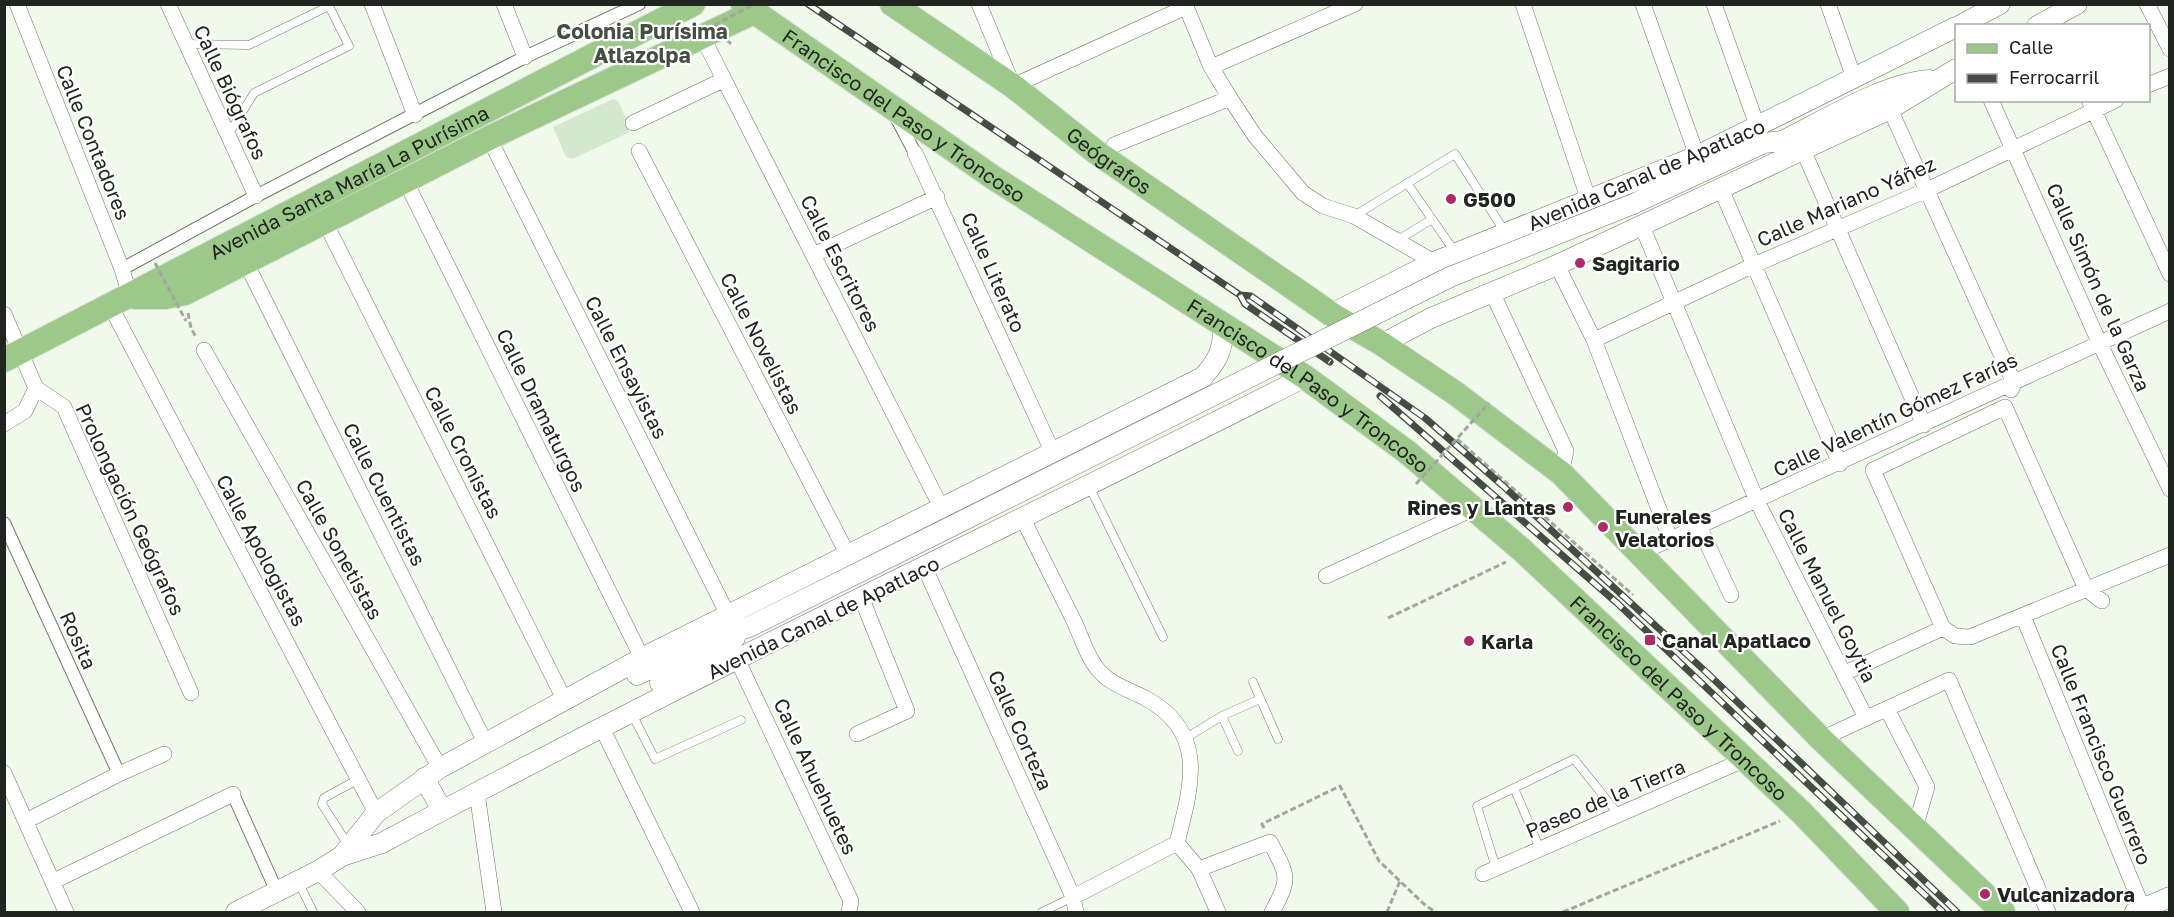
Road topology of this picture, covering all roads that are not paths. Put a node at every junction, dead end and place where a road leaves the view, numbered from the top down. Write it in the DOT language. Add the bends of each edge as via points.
graph roads {
  1 [pos="17,4"];
  2 [pos="372,4"];
  3 [pos="504,4"];
  4 [pos="639,4"];
  5 [pos="693,4"];
  6 [pos="892,4"];
  7 [pos="979,4"];
  8 [pos="1355,4"];
  9 [pos="1523,4"];
  10 [pos="1643,4"];
  11 [pos="1714,4"];
  12 [pos="1828,4"];
  13 [pos="2000,4"];
  14 [pos="2078,4"];
  15 [pos="2147,4"];
  16 [pos="172,6"];
  17 [pos="1186,6"];
  18 [pos="750,7"];
  19 [pos="1979,10"];
  20 [pos="2047,23"];
  21 [pos="1961,24"];
  22 [pos="1955,28"];
  23 [pos="703,38"];
  24 [pos="186,44"];
  25 [pos="2169,49"];
  26 [pos="1908,51"];
  27 [pos="525,57"];
  28 [pos="1211,67"];
  29 [pos="1955,70"];
  30 [pos="2169,75"];
  31 [pos="1854,78"];
  32 [pos="723,80"];
  33 [pos="1938,80"];
  34 [pos="2150,84"];
  35 [pos="1013,86"];
  36 [pos="1230,98"];
  37 [pos="1992,102"];
  38 [pos="2108,102"];
  39 [pos="2091,106"];
  40 [pos="1890,110"];
  41 [pos="893,111"];
  42 [pos="415,115"];
  43 [pos="633,123"];
  44 [pos="228,135"];
  45 [pos="1761,136"];
  46 [pos="489,138"];
  47 [pos="1114,145"];
  48 [pos="2014,148"];
  49 [pos="1803,150"];
  50 [pos="639,151"];
  51 [pos="915,153"];
  52 [pos="1697,156"];
  53 [pos="405,180"];
  54 [pos="1407,183"];
  55 [pos="1721,189"];
  56 [pos="1927,190"];
  57 [pos="256,196"];
  58 [pos="937,197"];
  59 [pos="1589,201"];
  60 [pos="1354,216"];
  61 [pos="1432,219"];
  62 [pos="325,222"];
  63 [pos="1642,226"];
  64 [pos="1836,229"];
  65 [pos="1506,234"];
  66 [pos="1398,240"];
  67 [pos="1456,253"];
  68 [pos="813,255"];
  69 [pos="246,263"];
  70 [pos="1427,265"];
  71 [pos="1557,265"];
  72 [pos="1754,265"];
  73 [pos="122,269"];
  74 [pos="2169,274"];
  75 [pos="170,277"];
  76 [pos="1492,292"];
  77 [pos="120,302"];
  78 [pos="1673,302"];
  79 [pos="2169,311"];
  80 [pos="4,314"];
  81 [pos="1331,314"];
  82 [pos="1431,318"];
  83 [pos="1224,325"];
  84 [pos="1594,340"];
  85 [pos="2099,342"];
  86 [pos="1382,344"];
  87 [pos="204,350"];
  88 [pos="12,356"];
  89 [pos="1305,377"];
  90 [pos="2014,383"];
  91 [pos="36,388"];
  92 [pos="1169,395"];
  93 [pos="2005,407"];
  94 [pos="4,424"];
  95 [pos="1924,425"];
  96 [pos="1195,433"];
  97 [pos="1053,453"];
  98 [pos="1840,464"];
  99 [pos="1561,473"];
  100 [pos="1089,486"];
  101 [pos="2169,489"];
  102 [pos="1757,501"];
  103 [pos="941,507"];
  104 [pos="1475,508"];
  105 [pos="1023,519"];
  106 [pos="4,523"];
  107 [pos="1699,526"];
  108 [pos="1670,538"];
  109 [pos="1638,554"];
  110 [pos="848,555"];
  111 [pos="2169,555"];
  112 [pos="924,566"];
  113 [pos="1326,576"];
  114 [pos="2086,589"];
  115 [pos="1731,595"];
  116 [pos="861,597"];
  117 [pos="2102,601"];
  118 [pos="728,615"];
  119 [pos="2023,616"];
  120 [pos="749,627"];
  121 [pos="1943,628"];
  122 [pos="1163,637"];
  123 [pos="642,658"];
  124 [pos="737,659"];
  125 [pos="1845,673"];
  126 [pos="602,680"];
  127 [pos="1253,682"];
  128 [pos="191,693"];
  129 [pos="1260,699"];
  130 [pos="565,701"];
  131 [pos="1887,709"];
  132 [pos="631,712"];
  133 [pos="1222,716"];
  134 [pos="1866,718"];
  135 [pos="741,720"];
  136 [pos="606,726"];
  137 [pos="857,734"];
  138 [pos="1184,739"];
  139 [pos="1278,739"];
  140 [pos="1821,739"];
  141 [pos="486,744"];
  142 [pos="1238,751"];
  143 [pos="164,754"];
  144 [pos="1744,760"];
  145 [pos="4,773"];
  146 [pos="432,773"];
  147 [pos="119,774"];
  148 [pos="358,779"];
  149 [pos="1514,788"];
  150 [pos="477,793"];
  151 [pos="233,794"];
  152 [pos="442,810"];
  153 [pos="376,813"];
  154 [pos="1619,815"];
  155 [pos="26,821"];
  156 [pos="1915,828"];
  157 [pos="1177,843"];
  158 [pos="1540,849"];
  159 [pos="345,851"];
  160 [pos="1199,869"];
  161 [pos="318,871"];
  162 [pos="1490,871"];
  163 [pos="298,881"];
  164 [pos="54,882"];
  165 [pos="1073,897"];
  166 [pos="2169,897"];
  167 [pos="269,899"];
  168 [pos="2139,911"];
  169 [pos="66,912"];
  170 [pos="236,912"];
  171 [pos="313,912"];
  172 [pos="358,912"];
  173 [pos="494,912"];
  174 [pos="692,912"];
  175 [pos="849,912"];
  176 [pos="1042,912"];
  177 [pos="1076,912"];
  178 [pos="1218,912"];
  179 [pos="1272,912"];
  180 [pos="1897,912"];
  181 [pos="2003,912"];
  182 [pos="2048,912"];
  1 -- 73 [label="street, Calle Contadores"];
  2 -- 42 [label="street"];
  3 -- 27 [label="street"];
  4 -- 27 [label="street"];
  5 -- 75 [label="main road, Avenida Santa María La Purísima"];
  6 -- 35 [label="main road, Geógrafos"];
  7 -- 35 [label="street"];
  8 -- 28 [label="street"];
  9 -- 59 [label="street"];
  10 -- 52 [label="street"];
  11 -- 45 [label="street"];
  12 -- 31 [label="street"];
  13 -- 19 [label="street, Avenida Canal de Apatlaco"];
  14 -- 20 [label="street"];
  15 -- 25 [label="street"];
  16 -- 24 [label="street, Calle Biógrafos"];
  17 -- 28 [label="street"];
  17 -- 35 [label="street"];
  18 -- 23 [label="main road"];
  18 -- 41 [label="main road, Francisco del Paso y Troncoso"];
  19 -- 21 [label="street, Avenida Canal de Apatlaco"];
  22 -- 26 [label="street, Avenida Canal de Apatlaco"];
  23 -- 32 [label="street, Calle Escritores"];
  23 -- 46 [label="main road"];
  24 -- 44 [label="street, Calle Biógrafos"];
  24 -- 44 [label="lane" via="249,45 329,6 349,46 254,93"];
  26 -- 31 [label="street, Avenida Canal de Apatlaco"];
  26 -- 45 [label="street" via="1879,77"];
  27 -- 42 [label="street"];
  28 -- 36 [label="street"];
  29 -- 33 [label="street, Avenida Canal de Apatlaco"];
  30 -- 34 [label="street"];
  31 -- 45 [label="street, Avenida Canal de Apatlaco"];
  32 -- 43 [label="street"];
  32 -- 68 [label="street, Calle Escritores"];
  33 -- 40 [label="street, Avenida Canal de Apatlaco"];
  33 -- 45 [label="street" via="1896,87 1782,141"];
  35 -- 81 [label="main road, Geógrafos" via="1096,152"];
  36 -- 47 [label="street"];
  36 -- 60 [label="street" via="1255,136 1302,193 1323,206"];
  37 -- 48 [label="street, Calle Simón de la Garza"];
  38 -- 39 [label="street, Calle Mariano Yáñez"];
  39 -- 48 [label="street, Calle Mariano Yáñez"];
  39 -- 74 [label="street"];
  40 -- 49 [label="street, Avenida Canal de Apatlaco"];
  40 -- 56 [label="street"];
  41 -- 51 [label="street, Calle Literato"];
  41 -- 83 [label="main road, Francisco del Paso y Troncoso"];
  42 -- 57 [label="street"];
  44 -- 57 [label="street, Calle Biógrafos"];
  45 -- 52 [label="street, Avenida Canal de Apatlaco"];
  45 -- 120 [label="street, bridge" via="1633,204 1450,278"];
  46 -- 53 [label="main road"];
  46 -- 118 [label="street, Calle Ensayistas"];
  48 -- 56 [label="street, Calle Mariano Yáñez"];
  48 -- 85 [label="street, Calle Simón de la Garza"];
  49 -- 55 [label="street, Avenida Canal de Apatlaco"];
  49 -- 64 [label="street"];
  50 -- 110 [label="street, Calle Novelistas"];
  51 -- 58 [label="street, Calle Literato"];
  52 -- 59 [label="street, Avenida Canal de Apatlaco"];
  53 -- 62 [label="main road"];
  53 -- 123 [label="street, Calle Dramaturgos"];
  54 -- 60 [label="lane"];
  54 -- 61 [label="lane"];
  54 -- 65 [label="lane" via="1455,154"];
  55 -- 63 [label="street, Avenida Canal de Apatlaco"];
  55 -- 72 [label="street"];
  56 -- 64 [label="street, Calle Mariano Yáñez"];
  56 -- 90 [label="street"];
  57 -- 73 [label="street"];
  58 -- 68 [label="street"];
  58 -- 97 [label="street, Calle Literato"];
  59 -- 65 [label="street, Avenida Canal de Apatlaco"];
  60 -- 66 [label="street"];
  61 -- 66 [label="lane"];
  61 -- 67 [label="lane"];
  62 -- 69 [label="main road"];
  62 -- 130 [label="street, Calle Cronistas"];
  63 -- 71 [label="street, Avenida Canal de Apatlaco"];
  63 -- 78 [label="street, Calle Manuel Goytia"];
  64 -- 72 [label="street, Calle Mariano Yáñez"];
  64 -- 95 [label="street"];
  65 -- 67 [label="street, Avenida Canal de Apatlaco"];
  66 -- 70 [label="street"];
  67 -- 70 [label="street, Avenida Canal de Apatlaco"];
  68 -- 103 [label="street, Calle Escritores"];
  69 -- 75 [label="main road"];
  69 -- 141 [label="street, Calle Cuentistas"];
  70 -- 81 [label="street, Avenida Canal de Apatlaco"];
  70 -- 82 [label="street" via="1412,282 1410,302 1416,312"];
  71 -- 76 [label="street, Avenida Canal de Apatlaco"];
  71 -- 84 [label="street"];
  72 -- 78 [label="street, Calle Mariano Yáñez"];
  72 -- 98 [label="street"];
  73 -- 77 [label="street, Calle Contadores"];
  75 -- 77 [label="main road, Avenida Santa María La Purísima"];
  76 -- 82 [label="street, Avenida Canal de Apatlaco"];
  76 -- 99 [label="street" via="1566,451"];
  77 -- 88 [label="main road, Avenida Santa María La Purísima"];
  77 -- 148 [label="street, Calle Apologistas"];
  78 -- 84 [label="street, Calle Mariano Yáñez"];
  78 -- 102 [label="street, Calle Manuel Goytia"];
  79 -- 85 [label="street, Calle Valentín Gómez Farías"];
  80 -- 88 [label="street"];
  81 -- 86 [label="main road"];
  82 -- 86 [label="street, Avenida Canal de Apatlaco"];
  83 -- 89 [label="main road, Francisco del Paso y Troncoso"];
  83 -- 92 [label="street, Avenida Canal de Apatlaco" via="1217,362 1203,377"];
  84 -- 108 [label="street"];
  85 -- 90 [label="street, Calle Valentín Gómez Farías"];
  85 -- 101 [label="street, Calle Simón de la Garza"];
  86 -- 99 [label="main road"];
  87 -- 146 [label="street, Calle Sonetistas"];
  88 -- 91 [label="street"];
  89 -- 96 [label="street, Avenida Canal de Apatlaco"];
  89 -- 104 [label="main road, Francisco del Paso y Troncoso"];
  90 -- 93 [label="street"];
  90 -- 95 [label="street, Calle Valentín Gómez Farías"];
  91 -- 94 [label="street" via="25,411"];
  91 -- 128 [label="street, Prolongación Geógrafos" via="64,407"];
  92 -- 96 [label="street" via="1185,400 1193,409"];
  92 -- 97 [label="street, Avenida Canal de Apatlaco"];
  93 -- 114 [label="street"];
  93 -- 121 [label="street, Calle Valentín Gómez Farías" via="1873,470"];
  95 -- 98 [label="street, Calle Valentín Gómez Farías"];
  96 -- 100 [label="street, Avenida Canal de Apatlaco"];
  97 -- 103 [label="street, Avenida Canal de Apatlaco"];
  98 -- 102 [label="street, Calle Valentín Gómez Farías"];
  99 -- 109 [label="main road"];
  100 -- 105 [label="street, Avenida Canal de Apatlaco"];
  100 -- 122 [label="lane"];
  102 -- 107 [label="street, Calle Valentín Gómez Farías"];
  102 -- 125 [label="street, Calle Manuel Goytia"];
  103 -- 110 [label="street, Avenida Canal de Apatlaco"];
  104 -- 113 [label="street"];
  104 -- 144 [label="main road, Francisco del Paso y Troncoso"];
  105 -- 112 [label="street, Avenida Canal de Apatlaco"];
  105 -- 138 [label="street" via="1096,667 1121,689 1164,711"];
  106 -- 147 [label="street, Rosita"];
  107 -- 108 [label="street, Calle Valentín Gómez Farías"];
  107 -- 115 [label="street"];
  108 -- 109 [label="street, Calle Valentín Gómez Farías"];
  109 -- 140 [label="main road"];
  110 -- 118 [label="street, Avenida Canal de Apatlaco"];
  111 -- 114 [label="street"];
  112 -- 116 [label="street, Avenida Canal de Apatlaco"];
  112 -- 165 [label="street, Calle Corteza"];
  114 -- 117 [label="street"];
  114 -- 119 [label="street"];
  116 -- 124 [label="street, Avenida Canal de Apatlaco"];
  116 -- 137 [label="street" via="907,711"];
  118 -- 123 [label="street, Avenida Canal de Apatlaco"];
  119 -- 121 [label="street" via="1970,637 1955,636"];
  119 -- 168 [label="street, Calle Francisco Guerrero"];
  120 -- 126 [label="street" via="713,639 632,677"];
  120 -- 136 [label="street" via="720,650 621,705"];
  121 -- 125 [label="street"];
  123 -- 126 [label="street, Avenida Canal de Apatlaco"];
  124 -- 132 [label="street, Avenida Canal de Apatlaco"];
  124 -- 175 [label="street, Calle Ahuehuetes" via="851,901"];
  125 -- 134 [label="street, Calle Manuel Goytia"];
  126 -- 130 [label="street, Avenida Canal de Apatlaco"];
  127 -- 129 [label="lane"];
  129 -- 133 [label="lane"];
  129 -- 139 [label="lane"];
  130 -- 141 [label="street, Avenida Canal de Apatlaco"];
  131 -- 134 [label="street"];
  131 -- 156 [label="street" via="1926,787"];
  131 -- 182 [label="street" via="1949,680"];
  132 -- 135 [label="lane" via="655,759"];
  132 -- 136 [label="street, Avenida Canal de Apatlaco"];
  133 -- 138 [label="lane"];
  133 -- 142 [label="lane"];
  134 -- 140 [label="street"];
  136 -- 150 [label="street, Avenida Canal de Apatlaco"];
  136 -- 174 [label="street"];
  138 -- 157 [label="street" via="1190,751 1192,782"];
  140 -- 156 [label="main road"];
  141 -- 146 [label="street, Avenida Canal de Apatlaco"];
  143 -- 147 [label="street"];
  144 -- 154 [label="street, Paseo de la Tierra"];
  144 -- 180 [label="main road, Francisco del Paso y Troncoso" via="1801,812"];
  145 -- 155 [label="street"];
  146 -- 152 [label="street"];
  146 -- 153 [label="street, Avenida Canal de Apatlaco"];
  147 -- 155 [label="street"];
  148 -- 153 [label="street, Calle Apologistas"];
  148 -- 159 [label="lane" via="324,798 322,804"];
  149 -- 154 [label="lane" via="1574,759"];
  149 -- 158 [label="lane"];
  149 -- 162 [label="lane" via="1477,806"];
  150 -- 152 [label="street, Avenida Canal de Apatlaco"];
  150 -- 173 [label="street"];
  151 -- 164 [label="street"];
  151 -- 167 [label="street"];
  152 -- 159 [label="street, Avenida Canal de Apatlaco" via="382,843"];
  153 -- 159 [label="street, Avenida Canal de Apatlaco"];
  154 -- 158 [label="street, Paseo de la Tierra"];
  155 -- 164 [label="street"];
  156 -- 181 [label="main road"];
  157 -- 160 [label="street"];
  157 -- 165 [label="street"];
  158 -- 162 [label="street, Paseo de la Tierra"];
  159 -- 161 [label="street, Avenida Canal de Apatlaco"];
  160 -- 178 [label="street"];
  160 -- 179 [label="street" via="1270,842 1286,873 1285,889"];
  161 -- 163 [label="street, Avenida Canal de Apatlaco"];
  161 -- 172 [label="street"];
  163 -- 167 [label="street, Avenida Canal de Apatlaco"];
  163 -- 171 [label="lane"];
  164 -- 169 [label="street"];
  165 -- 176 [label="lane"];
  165 -- 177 [label="street, Calle Corteza"];
  166 -- 168 [label="street"];
  167 -- 170 [label="street, Avenida Canal de Apatlaco"];
}
